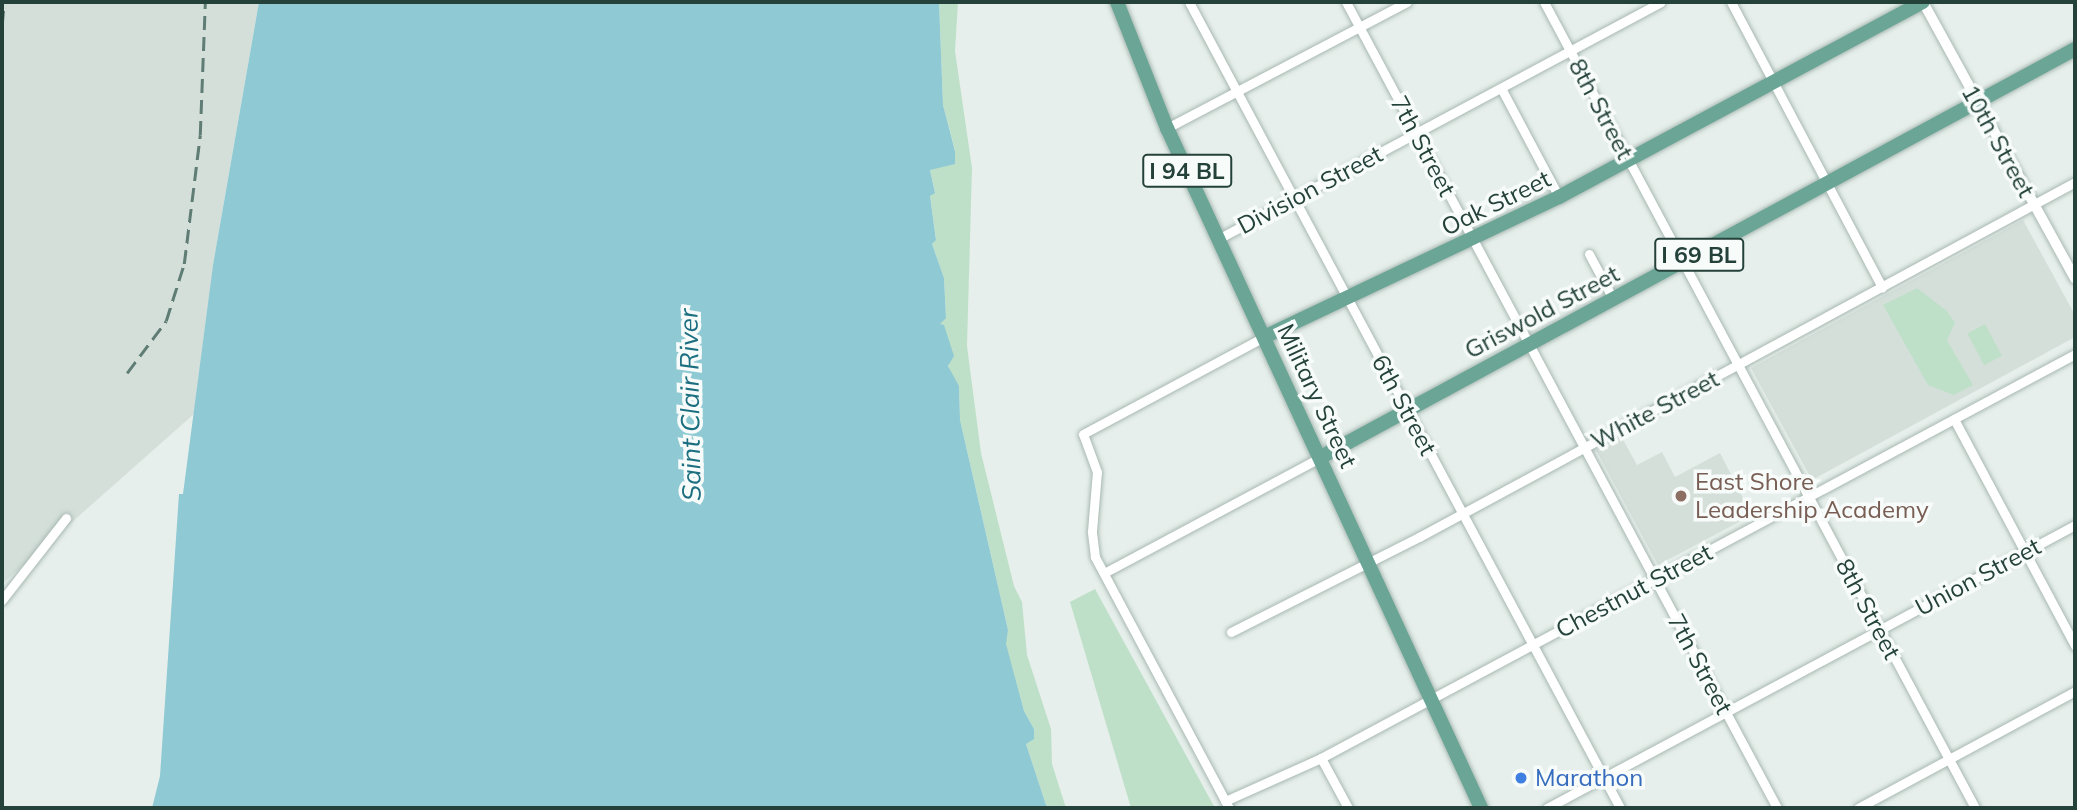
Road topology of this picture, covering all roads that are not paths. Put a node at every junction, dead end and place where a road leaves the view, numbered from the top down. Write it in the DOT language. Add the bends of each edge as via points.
graph roads {
  1 [pos="1117,2"];
  2 [pos="1189,2"];
  3 [pos="1346,2"];
  4 [pos="1407,2"];
  5 [pos="1544,2"];
  6 [pos="1661,2"];
  7 [pos="1731,2"];
  8 [pos="1923,2"];
  9 [pos="1360,27"];
  10 [pos="2075,49"];
  11 [pos="1570,51"];
  12 [pos="1774,83"];
  13 [pos="1501,88"];
  14 [pos="1238,93"];
  15 [pos="1976,104"];
  16 [pos="1167,128"];
  17 [pos="1416,133"];
  18 [pos="1629,161"];
  19 [pos="2075,182"];
  20 [pos="1827,184"];
  21 [pos="1559,197"];
  22 [pos="1294,199"];
  23 [pos="2034,204"];
  24 [pos="1218,239"];
  25 [pos="1474,240"];
  26 [pos="1589,254"];
  27 [pos="1683,263"];
  28 [pos="2075,279"];
  29 [pos="1882,287"];
  30 [pos="1348,299"];
  31 [pos="1613,299"];
  32 [pos="1264,337"];
  33 [pos="1530,346"];
  34 [pos="2075,354"];
  35 [pos="1738,365"];
  36 [pos="1407,410"];
  37 [pos="1954,419"];
  38 [pos="1585,448"];
  39 [pos="1321,457"];
  40 [pos="1809,497"];
  41 [pos="1462,513"];
  42 [pos="66,518"];
  43 [pos="2075,525"];
  44 [pos="2024,552"];
  45 [pos="1368,563"];
  46 [pos="1104,573"];
  47 [pos="1655,580"];
  48 [pos="2,600"];
  49 [pos="1879,630"];
  50 [pos="1231,632"];
  51 [pos="1532,645"];
  52 [pos="2075,646"];
  53 [pos="2075,691"];
  54 [pos="1432,700"];
  55 [pos="1726,712"];
  56 [pos="1321,758"];
  57 [pos="1949,760"];
  58 [pos="1604,777"];
  59 [pos="1228,804"];
  60 [pos="1348,808"];
  61 [pos="1480,808"];
  62 [pos="1547,808"];
  63 [pos="1620,808"];
  64 [pos="1777,808"];
  65 [pos="1858,808"];
  66 [pos="1975,808"];
  1 -- 16 [label="main road, Military Street / I 94 BL"];
  2 -- 14 [label="street, 6th Street"];
  3 -- 9 [label="street, 7th Street"];
  4 -- 9 [label="street"];
  5 -- 11 [label="street, 8th Street"];
  6 -- 11 [label="street, Division Street"];
  7 -- 12 [label="street"];
  8 -- 12 [label="main road, Oak Street"];
  8 -- 15 [label="street, 10th Street"];
  9 -- 14 [label="street"];
  9 -- 17 [label="street, 7th Street"];
  10 -- 15 [label="main road, Griswold Street / I 69 BL"];
  11 -- 13 [label="street, Division Street"];
  11 -- 18 [label="street, 8th Street"];
  12 -- 18 [label="main road, Oak Street"];
  12 -- 20 [label="street"];
  13 -- 17 [label="street, Division Street"];
  13 -- 21 [label="street"];
  14 -- 16 [label="street"];
  14 -- 22 [label="street, 6th Street"];
  15 -- 20 [label="main road, Griswold Street / I 69 BL"];
  15 -- 23 [label="street, 10th Street"];
  16 -- 24 [label="main road, Military Street / I 94 BL"];
  17 -- 22 [label="street, Division Street"];
  17 -- 25 [label="street, 7th Street"];
  18 -- 21 [label="main road, Oak Street"];
  18 -- 27 [label="street, 8th Street"];
  19 -- 23 [label="street, White Street"];
  20 -- 27 [label="main road, Griswold Street / I 69 BL"];
  20 -- 29 [label="street"];
  21 -- 25 [label="main road, Oak Street"];
  22 -- 24 [label="street, Division Street"];
  22 -- 30 [label="street, 6th Street"];
  23 -- 28 [label="street, 10th Street"];
  23 -- 29 [label="street, White Street"];
  24 -- 32 [label="main road, Military Street / I 94 BL"];
  25 -- 30 [label="main road, Oak Street"];
  25 -- 33 [label="street, 7th Street"];
  26 -- 31 [label="street"];
  27 -- 31 [label="main road, Griswold Street / I 69 BL"];
  27 -- 35 [label="street, 8th Street"];
  29 -- 35 [label="street, White Street"];
  30 -- 32 [label="main road, Oak Street"];
  30 -- 36 [label="street, 6th Street"];
  31 -- 33 [label="main road, Griswold Street / I 69 BL"];
  32 -- 39 [label="main road, Military Street"];
  32 -- 46 [label="street, Oak Street" via="1083,434 1097,472 1092,545"];
  33 -- 36 [label="main road, Griswold Street / I 69 BL"];
  33 -- 38 [label="street, 7th Street"];
  34 -- 37 [label="street, Chestnut Street"];
  35 -- 38 [label="street, White Street"];
  35 -- 40 [label="street, 8th Street"];
  36 -- 39 [label="main road, Griswold Street / I 69 BL"];
  36 -- 41 [label="street, 6th Street"];
  37 -- 40 [label="street, Chestnut Street"];
  37 -- 44 [label="street"];
  38 -- 41 [label="street, White Street"];
  38 -- 47 [label="street, 7th Street"];
  39 -- 45 [label="main road, Military Street"];
  39 -- 46 [label="street, Griswold Street"];
  40 -- 47 [label="street, Chestnut Street"];
  40 -- 49 [label="street, 8th Street"];
  41 -- 45 [label="street, White Street"];
  41 -- 51 [label="street, 6th Street"];
  42 -- 48 [label="street"];
  43 -- 44 [label="street, Union Street"];
  44 -- 49 [label="street, Union Street"];
  44 -- 52 [label="street"];
  45 -- 50 [label="street, White Street"];
  45 -- 54 [label="main road, Military Street"];
  46 -- 59 [label="street"];
  47 -- 51 [label="street, Chestnut Street"];
  47 -- 55 [label="street, 7th Street"];
  49 -- 55 [label="street, Union Street"];
  49 -- 57 [label="street, 8th Street"];
  51 -- 54 [label="street, Chestnut Street"];
  51 -- 58 [label="street, 6th Street"];
  53 -- 57 [label="street"];
  54 -- 56 [label="street, Chestnut Street"];
  54 -- 61 [label="main road, Military Street"];
  55 -- 58 [label="street, Union Street"];
  55 -- 64 [label="street, 7th Street"];
  56 -- 59 [label="street, Chestnut Street"];
  56 -- 60 [label="street"];
  57 -- 65 [label="street"];
  57 -- 66 [label="street, 8th Street"];
  58 -- 62 [label="street, Union Street"];
  58 -- 63 [label="street, 6th Street"];
}
